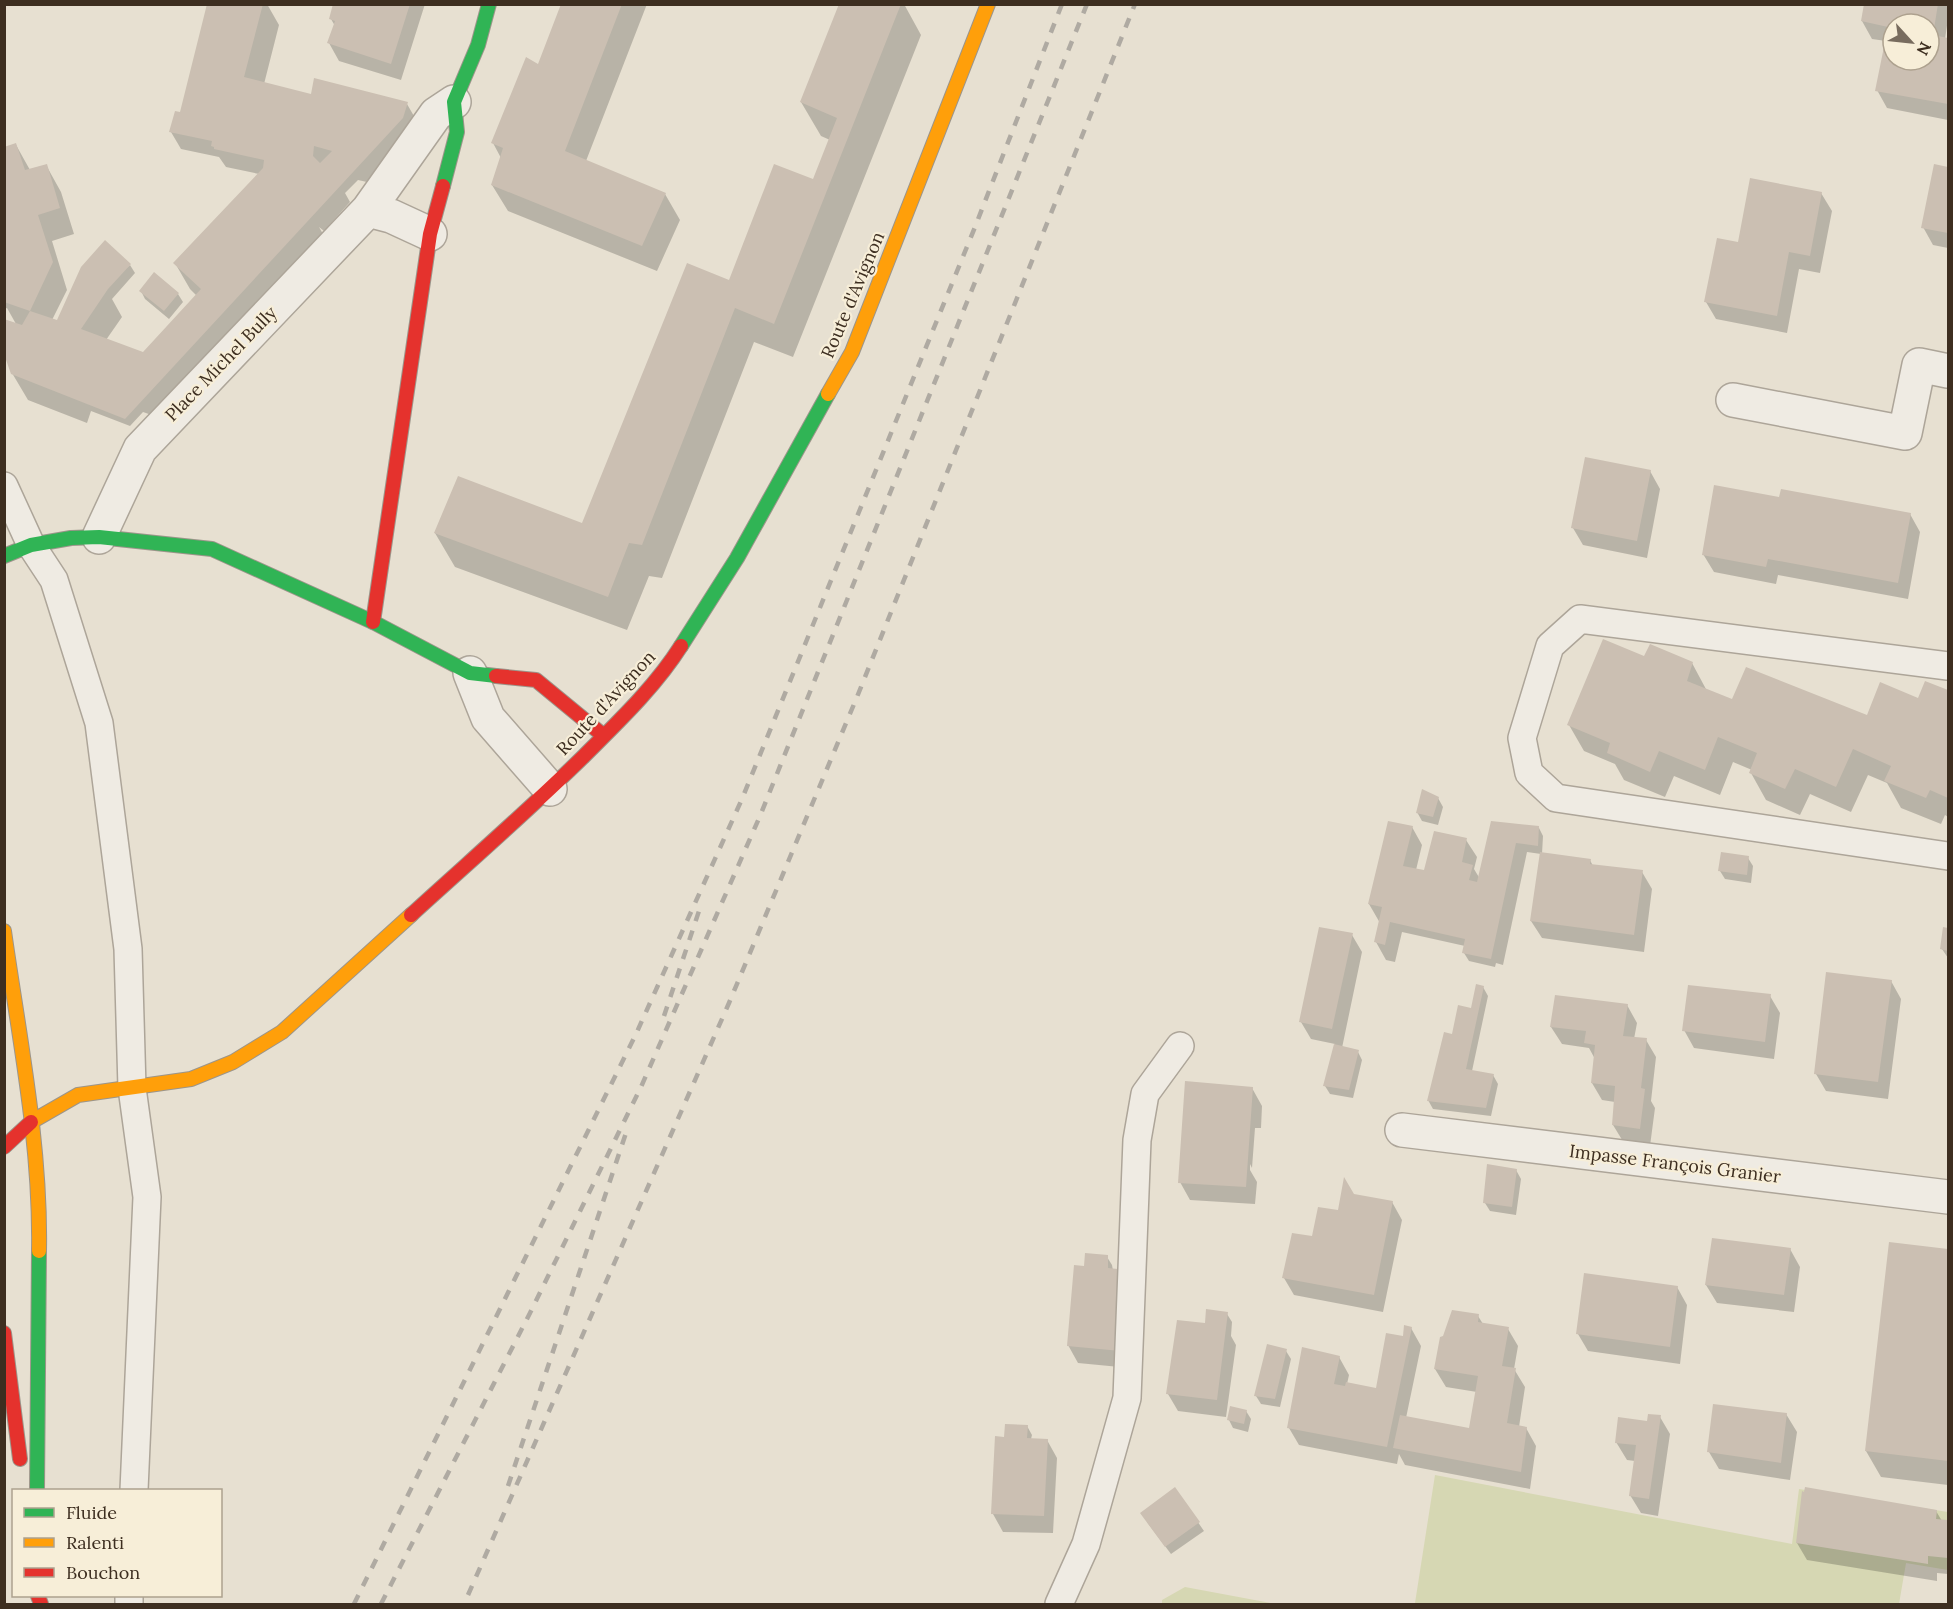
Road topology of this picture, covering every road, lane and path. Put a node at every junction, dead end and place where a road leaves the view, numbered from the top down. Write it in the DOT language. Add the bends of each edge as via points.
graph roads {
  1 [pos="489,4"];
  2 [pos="988,4"];
  3 [pos="454,102"];
  4 [pos="368,210"];
  5 [pos="430,234"];
  6 [pos="1948,371"];
  7 [pos="1733,400"];
  8 [pos="4,486"];
  9 [pos="99,537"];
  10 [pos="31,545"];
  11 [pos="4,556"];
  12 [pos="373,622"];
  13 [pos="1948,666"];
  14 [pos="470,673"];
  15 [pos="604,736"];
  16 [pos="550,789"];
  17 [pos="1948,856"];
  18 [pos="4,931"];
  19 [pos="1180,1046"];
  20 [pos="132,1088"];
  21 [pos="31,1122"];
  22 [pos="1402,1130"];
  23 [pos="4,1147"];
  24 [pos="1948,1197"];
  25 [pos="4,1333"];
  26 [pos="23,1479"];
  27 [pos="37,1489"];
  28 [pos="134,1489"];
  29 [pos="1059,1605"];
  1 -- 3 [label="main road" via="478,45"];
  2 -- 15 [label="main road, Route d'Avignon" via="852,352 751,533 666,669"];
  3 -- 4 [label="street, Place Michel Bully" via="436,114"];
  3 -- 5 [label="main road" via="457,132"];
  4 -- 5 [label="street" via="392,216"];
  4 -- 9 [label="street, Place Michel Bully" via="140,449"];
  5 -- 12 [label="main road"];
  6 -- 7 [label="street" via="1919,365 1905,434"];
  8 -- 10 [label="lane"];
  9 -- 10 [label="main road"];
  9 -- 12 [label="main road" via="212,549"];
  10 -- 11 [label="main road"];
  10 -- 20 [label="lane" via="54,580 99,723 128,949"];
  12 -- 14 [label="main road"];
  13 -- 17 [label="lane" via="1580,619 1550,646 1522,738 1529,773 1556,798"];
  14 -- 15 [label="main road" via="536,680"];
  14 -- 16 [label="street" via="488,718"];
  15 -- 16 [label="main road, Route d'Avignon"];
  16 -- 20 [label="main road, Route d'Avignon" via="282,1032 233,1062 191,1079"];
  18 -- 21 [label="main road"];
  19 -- 29 [label="lane" via="1145,1094 1137,1140 1127,1398 1086,1544"];
  20 -- 21 [label="main road, Route d'Avignon" via="78,1095"];
  20 -- 28 [label="lane" via="147,1197"];
  21 -- 23 [label="main road, Route d'Avignon"];
  21 -- 27 [label="main road" via="40,1202"];
  22 -- 24 [label="street, Impasse François Granier"];
  25 -- 26 [label="main road"];
}
